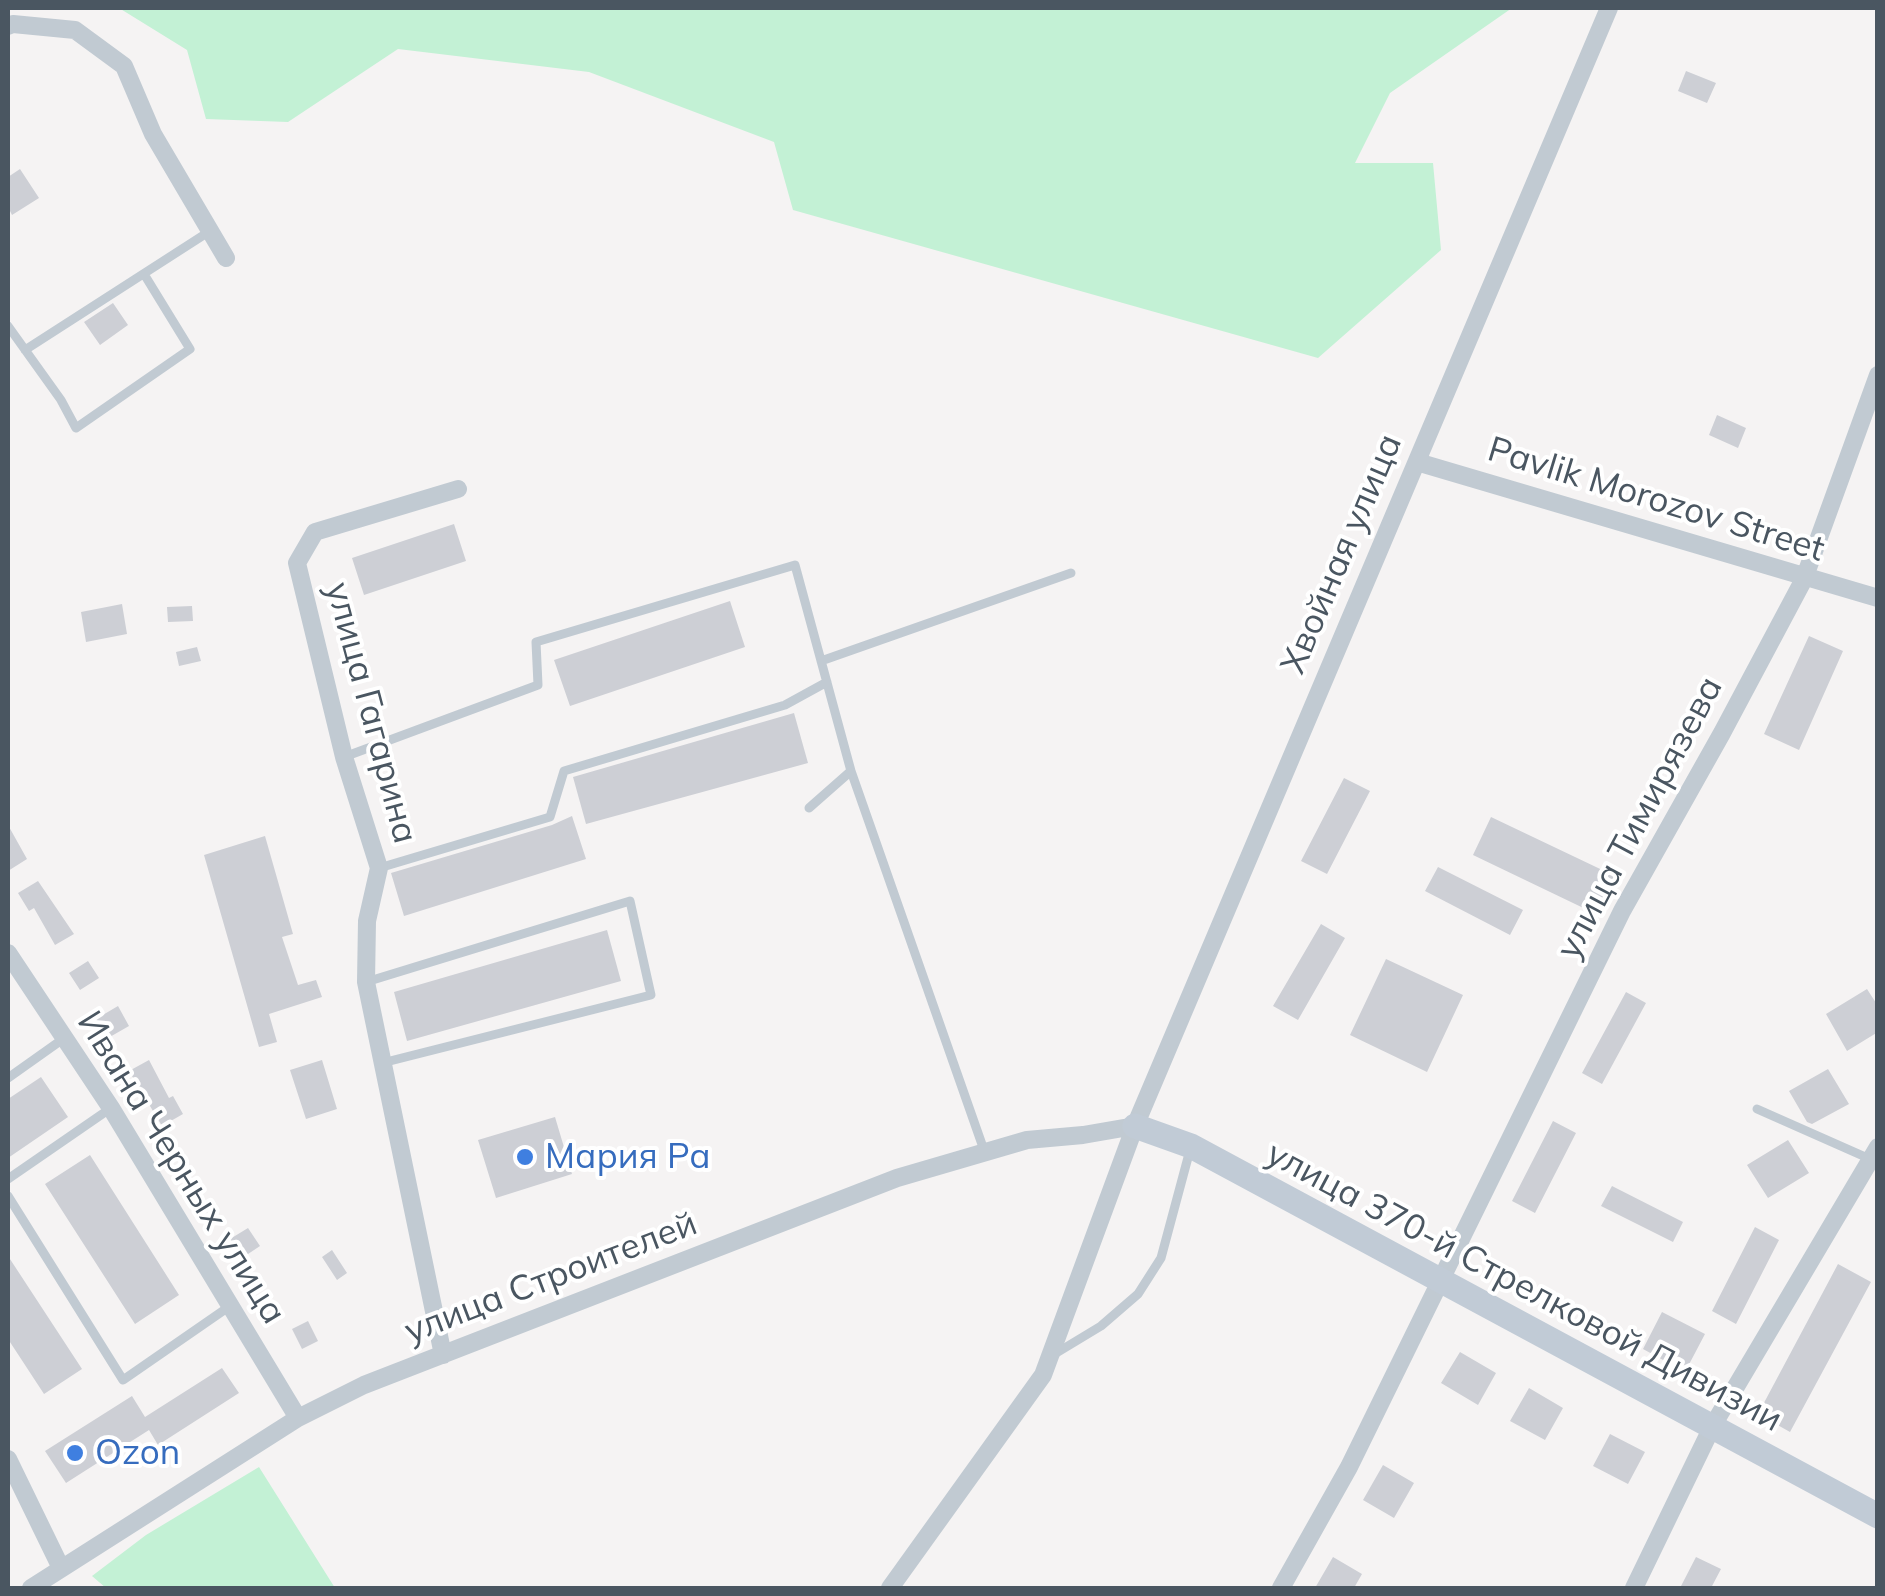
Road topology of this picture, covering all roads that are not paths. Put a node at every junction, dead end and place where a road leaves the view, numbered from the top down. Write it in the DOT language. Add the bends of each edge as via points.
graph roads {
  1 [pos="1609,8"];
  2 [pos="8,26"];
  3 [pos="210,231"];
  4 [pos="226,258"];
  5 [pos="144,274"];
  6 [pos="8,326"];
  7 [pos="25,350"];
  8 [pos="1878,375"];
  9 [pos="1417,462"];
  10 [pos="458,489"];
  11 [pos="1071,573"];
  12 [pos="1804,579"];
  13 [pos="1878,598"];
  14 [pos="822,661"];
  15 [pos="827,682"];
  16 [pos="344,757"];
  17 [pos="851,771"];
  18 [pos="809,808"];
  19 [pos="380,868"];
  20 [pos="8,953"];
  21 [pos="366,982"];
  22 [pos="64,1039"];
  23 [pos="382,1063"];
  24 [pos="8,1078"];
  25 [pos="112,1108"];
  26 [pos="1757,1109"];
  27 [pos="1135,1126"];
  28 [pos="1191,1146"];
  29 [pos="985,1152"];
  30 [pos="1874,1153"];
  31 [pos="8,1179"];
  32 [pos="8,1196"];
  33 [pos="1440,1283"];
  34 [pos="230,1306"];
  35 [pos="444,1355"];
  36 [pos="1050,1356"];
  37 [pos="298,1418"];
  38 [pos="1712,1427"];
  39 [pos="8,1459"];
  40 [pos="1878,1516"];
  41 [pos="49,1581"];
  42 [pos="890,1588"];
  43 [pos="1281,1588"];
  44 [pos="1634,1588"];
  1 -- 9 [label="street, Хвойная улица"];
  2 -- 3 [label="street" via="75,30 124,66 152,134"];
  3 -- 4 [label="street"];
  3 -- 5 [label="lane"];
  5 -- 7 [label="lane"];
  5 -- 7 [label="lane" via="190,350 76,428"];
  6 -- 7 [label="lane"];
  8 -- 12 [label="street, улица Тимирязева"];
  9 -- 12 [label="street, Pavlik Morozov Street"];
  9 -- 27 [label="street, Хвойная улица"];
  10 -- 16 [label="street, улица Гагарина" via="315,532 298,563"];
  11 -- 14 [label="lane"];
  12 -- 13 [label="street, Pavlik Morozov Street"];
  12 -- 33 [label="street, улица Тимирязева" via="1622,912"];
  14 -- 15 [label="lane"];
  14 -- 16 [label="lane" via="795,565 536,642 538,684"];
  15 -- 17 [label="lane"];
  15 -- 19 [label="lane" via="785,704 564,771 550,816"];
  16 -- 19 [label="street, улица Гагарина"];
  17 -- 18 [label="lane"];
  17 -- 29 [label="lane"];
  19 -- 21 [label="street, улица Гагарина" via="367,921"];
  20 -- 22 [label="street, Ивана Черных улица"];
  21 -- 23 [label="street, улица Гагарина"];
  21 -- 23 [label="lane" via="630,901 651,995"];
  22 -- 24 [label="lane"];
  22 -- 25 [label="street, Ивана Черных улица"];
  23 -- 35 [label="street, улица Гагарина"];
  25 -- 31 [label="lane"];
  25 -- 34 [label="street, Ивана Черных улица"];
  26 -- 30 [label="lane"];
  27 -- 28 [label="street, улица 370-й Стрелковой Дивизии"];
  27 -- 29 [label="street, улица Строителей"];
  27 -- 36 [label="street, Хвойная улица"];
  28 -- 33 [label="street, улица 370-й Стрелковой Дивизии"];
  28 -- 36 [label="lane" via="1161,1258 1138,1294"];
  29 -- 35 [label="street, улица Строителей" via="897,1178"];
  30 -- 38 [label="street"];
  32 -- 34 [label="lane" via="123,1380"];
  33 -- 38 [label="street, улица 370-й Стрелковой Дивизии"];
  33 -- 43 [label="street, улица Тимирязева"];
  34 -- 37 [label="street, Ивана Черных улица"];
  35 -- 37 [label="street, улица Строителей"];
  36 -- 42 [label="street, Хвойная улица" via="1043,1375"];
  37 -- 41 [label="street, улица Строителей"];
  38 -- 40 [label="street, улица 370-й Стрелковой Дивизии"];
  38 -- 44 [label="street"];
  39 -- 41 [label="street"];
}
